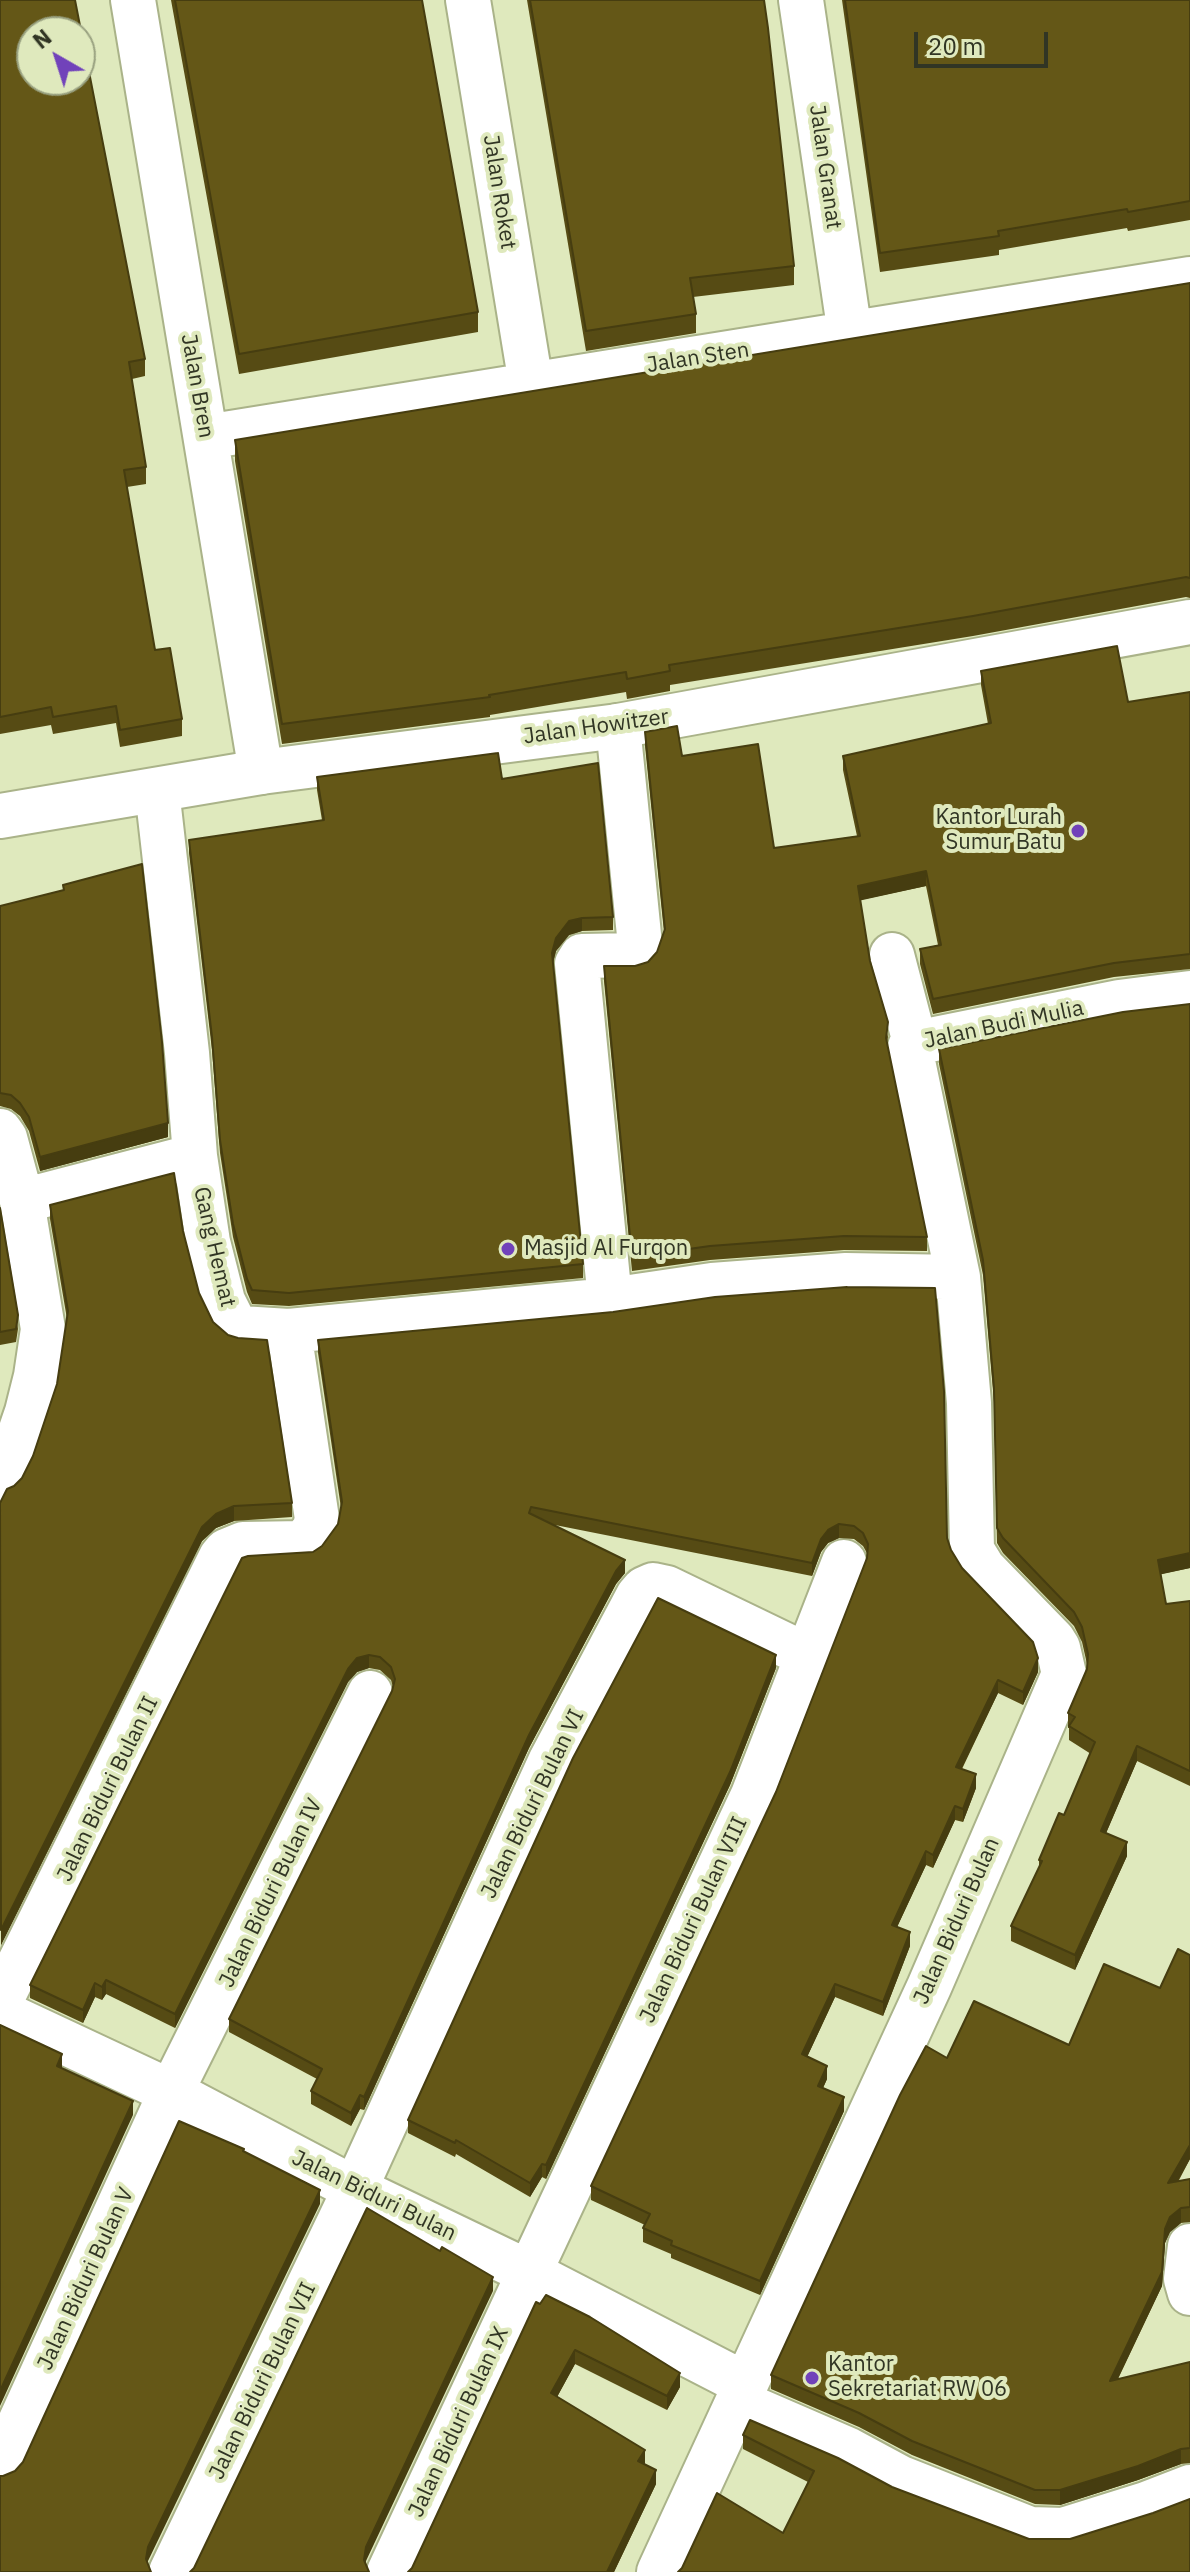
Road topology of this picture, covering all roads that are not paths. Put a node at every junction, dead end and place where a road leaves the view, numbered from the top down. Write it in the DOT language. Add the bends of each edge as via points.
graph roads {
  1 [pos="133,0"];
  2 [pos="468,0"];
  3 [pos="801,0"];
  4 [pos="1190,279"];
  5 [pos="850,334"];
  6 [pos="531,384"];
  7 [pos="206,437"];
  8 [pos="1190,622"];
  9 [pos="618,726"];
  10 [pos="261,772"];
  11 [pos="157,790"];
  12 [pos="0,816"];
  13 [pos="892,955"];
  14 [pos="1190,993"];
  15 [pos="915,1043"];
  16 [pos="0,1131"];
  17 [pos="195,1156"];
  18 [pos="22,1201"];
  19 [pos="958,1277"];
  20 [pos="610,1300"];
  21 [pos="289,1331"];
  22 [pos="0,1480"];
  23 [pos="844,1562"];
  24 [pos="808,1656"];
  25 [pos="1064,1674"];
  26 [pos="370,1693"];
  27 [pos="0,2002"];
  28 [pos="0,2012"];
  29 [pos="171,2092"];
  30 [pos="355,2189"];
  31 [pos="1190,2246"];
  32 [pos="530,2273"];
  33 [pos="1190,2293"];
  34 [pos="742,2393"];
  35 [pos="0,2466"];
  36 [pos="1190,2487"];
  37 [pos="171,2572"];
  38 [pos="389,2572"];
  39 [pos="659,2572"];
  1 -- 7 [label="street, Jalan Bren"];
  2 -- 6 [label="street, Jalan Roket"];
  3 -- 5 [label="street, Jalan Granat"];
  4 -- 5 [label="street, Jalan Sten"];
  5 -- 6 [label="street, Jalan Sten"];
  6 -- 7 [label="street, Jalan Sten"];
  7 -- 10 [label="street, Jalan Bren"];
  8 -- 9 [label="street, Jalan Howitzer"];
  9 -- 10 [label="street, Jalan Howitzer"];
  9 -- 20 [label="street" via="640,945 635,955 582,956 577,964"];
  10 -- 11 [label="street, Jalan Howitzer"];
  11 -- 12 [label="street, Jalan Howitzer"];
  11 -- 17 [label="street, Gang Hemat"];
  13 -- 15 [label="street"];
  14 -- 15 [label="street, Jalan Budi Mulia"];
  15 -- 19 [label="street, Jalan Budi Mulia" via="911,1058"];
  16 -- 18 [label="street"];
  17 -- 18 [label="street"];
  17 -- 21 [label="street, Gang Hemat" via="208,1242 228,1314 240,1328"];
  18 -- 22 [label="street" via="43,1329 27,1412"];
  19 -- 20 [label="street" via="846,1275 712,1285"];
  19 -- 25 [label="street, Jalan Budi Mulia" via="969,1403 972,1550 1053,1640"];
  20 -- 21 [label="street, Gang Hemat"];
  21 -- 27 [label="street, Jalan Biduri Bulan II" via="316,1508 314,1530 303,1543 243,1544 226,1551"];
  23 -- 24 [label="street, Jalan Biduri Bulan VIII"];
  24 -- 30 [label="street, Jalan Biduri Bulan VI" via="667,1588 653,1585 638,1596 551,1760"];
  24 -- 32 [label="street, Jalan Biduri Bulan VIII" via="753,1795"];
  25 -- 34 [label="street, Jalan Biduri Bulan" via="929,1987"];
  26 -- 29 [label="street, Jalan Biduri Bulan IV"];
  28 -- 29 [label="street, Jalan Biduri Bulan"];
  29 -- 30 [label="street, Jalan Biduri Bulan"];
  29 -- 35 [label="street, Jalan Biduri Bulan V"];
  30 -- 32 [label="street, Jalan Biduri Bulan"];
  30 -- 37 [label="street, Jalan Biduri Bulan VII"];
  31 -- 33 [label="street"];
  32 -- 34 [label="street, Jalan Biduri Bulan"];
  32 -- 38 [label="street, Jalan Biduri Bulan IX"];
  34 -- 36 [label="street" via="901,2478 1030,2529 1063,2530"];
  34 -- 39 [label="street, Jalan Biduri Bulan"];
}
